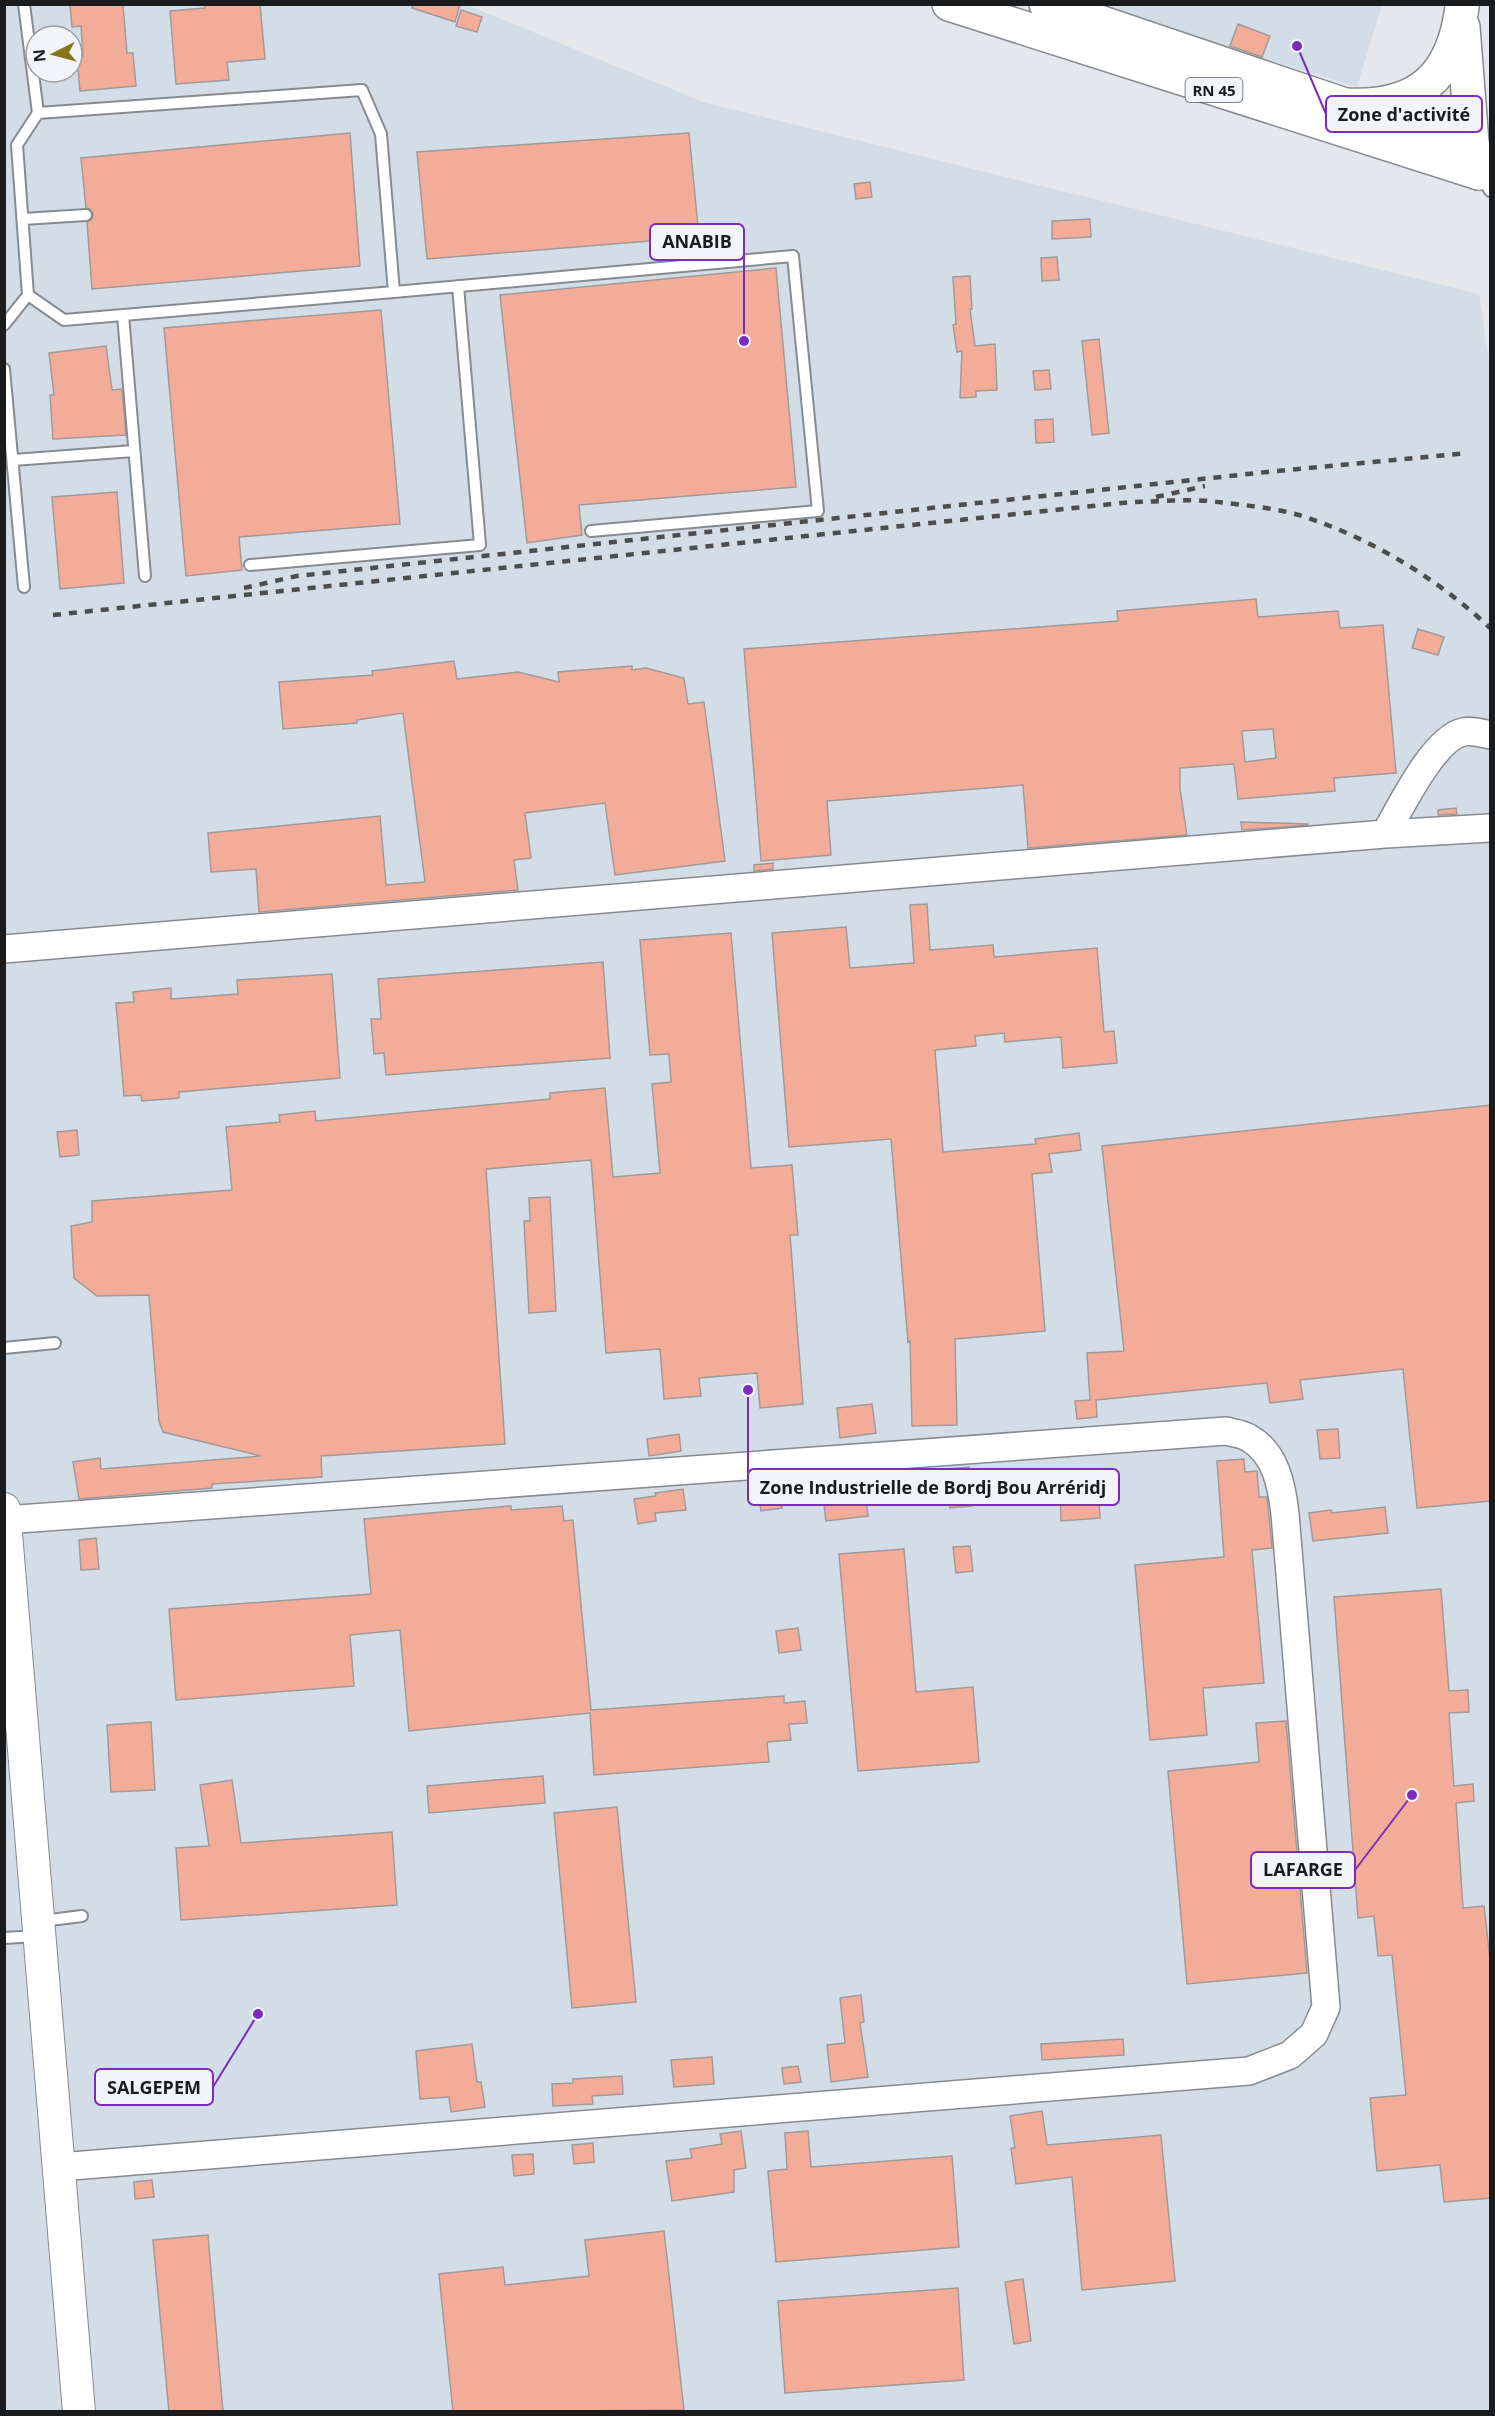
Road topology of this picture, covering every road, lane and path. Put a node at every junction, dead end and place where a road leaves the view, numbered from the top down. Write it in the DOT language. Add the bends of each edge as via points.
graph roads {
  1 [pos="949,4"];
  2 [pos="1046,4"];
  3 [pos="24,5"];
  4 [pos="1461,6"];
  5 [pos="1491,87"];
  6 [pos="1345,105"];
  7 [pos="38,113"];
  8 [pos="1485,165"];
  9 [pos="86,215"];
  10 [pos="22,219"];
  11 [pos="458,286"];
  12 [pos="394,292"];
  13 [pos="28,296"];
  14 [pos="123,315"];
  15 [pos="4,325"];
  16 [pos="4,369"];
  17 [pos="134,451"];
  18 [pos="13,460"];
  19 [pos="591,531"];
  20 [pos="250,565"];
  21 [pos="145,576"];
  22 [pos="24,587"];
  23 [pos="1491,735"];
  24 [pos="1491,828"];
  25 [pos="1385,834"];
  26 [pos="4,950"];
  27 [pos="55,1343"];
  28 [pos="4,1347"];
  29 [pos="5,1514"];
  30 [pos="82,1916"];
  31 [pos="39,1928"];
  32 [pos="4,1938"];
  33 [pos="59,2167"];
  34 [pos="79,2412"];
  1 -- 8 [label="main road, RN 45"];
  2 -- 6 [label="main road, RN 45"];
  3 -- 7 [label="lane"];
  4 -- 5 [label="main road"];
  4 -- 6 [label="main road" via="1456,39 1430,83 1419,92 1376,106"];
  4 -- 8 [label="main road"];
  6 -- 8 [label="main road, RN 45"];
  7 -- 10 [label="lane" via="17,145"];
  7 -- 12 [label="lane" via="362,90 381,134"];
  9 -- 10 [label="lane"];
  10 -- 13 [label="lane"];
  11 -- 12 [label="lane"];
  11 -- 19 [label="lane" via="793,256 818,511"];
  11 -- 20 [label="lane" via="480,545"];
  12 -- 14 [label="lane"];
  13 -- 14 [label="lane" via="64,320"];
  13 -- 15 [label="lane"];
  14 -- 17 [label="lane"];
  16 -- 18 [label="lane"];
  17 -- 18 [label="lane"];
  17 -- 21 [label="lane"];
  18 -- 22 [label="lane"];
  23 -- 25 [label="street" via="1464,732 1442,744"];
  24 -- 25 [label="street"];
  25 -- 26 [label="street"];
  27 -- 28 [label="lane"];
  29 -- 31 [label="main road"];
  29 -- 33 [label="street" via="1214,1431 1250,1438 1268,1455 1281,1482 1286,1514 1326,2007 1314,2034 1290,2055 1249,2071 239,2145"];
  30 -- 31 [label="lane"];
  31 -- 32 [label="lane"];
  31 -- 33 [label="main road"];
  33 -- 34 [label="main road"];
}
